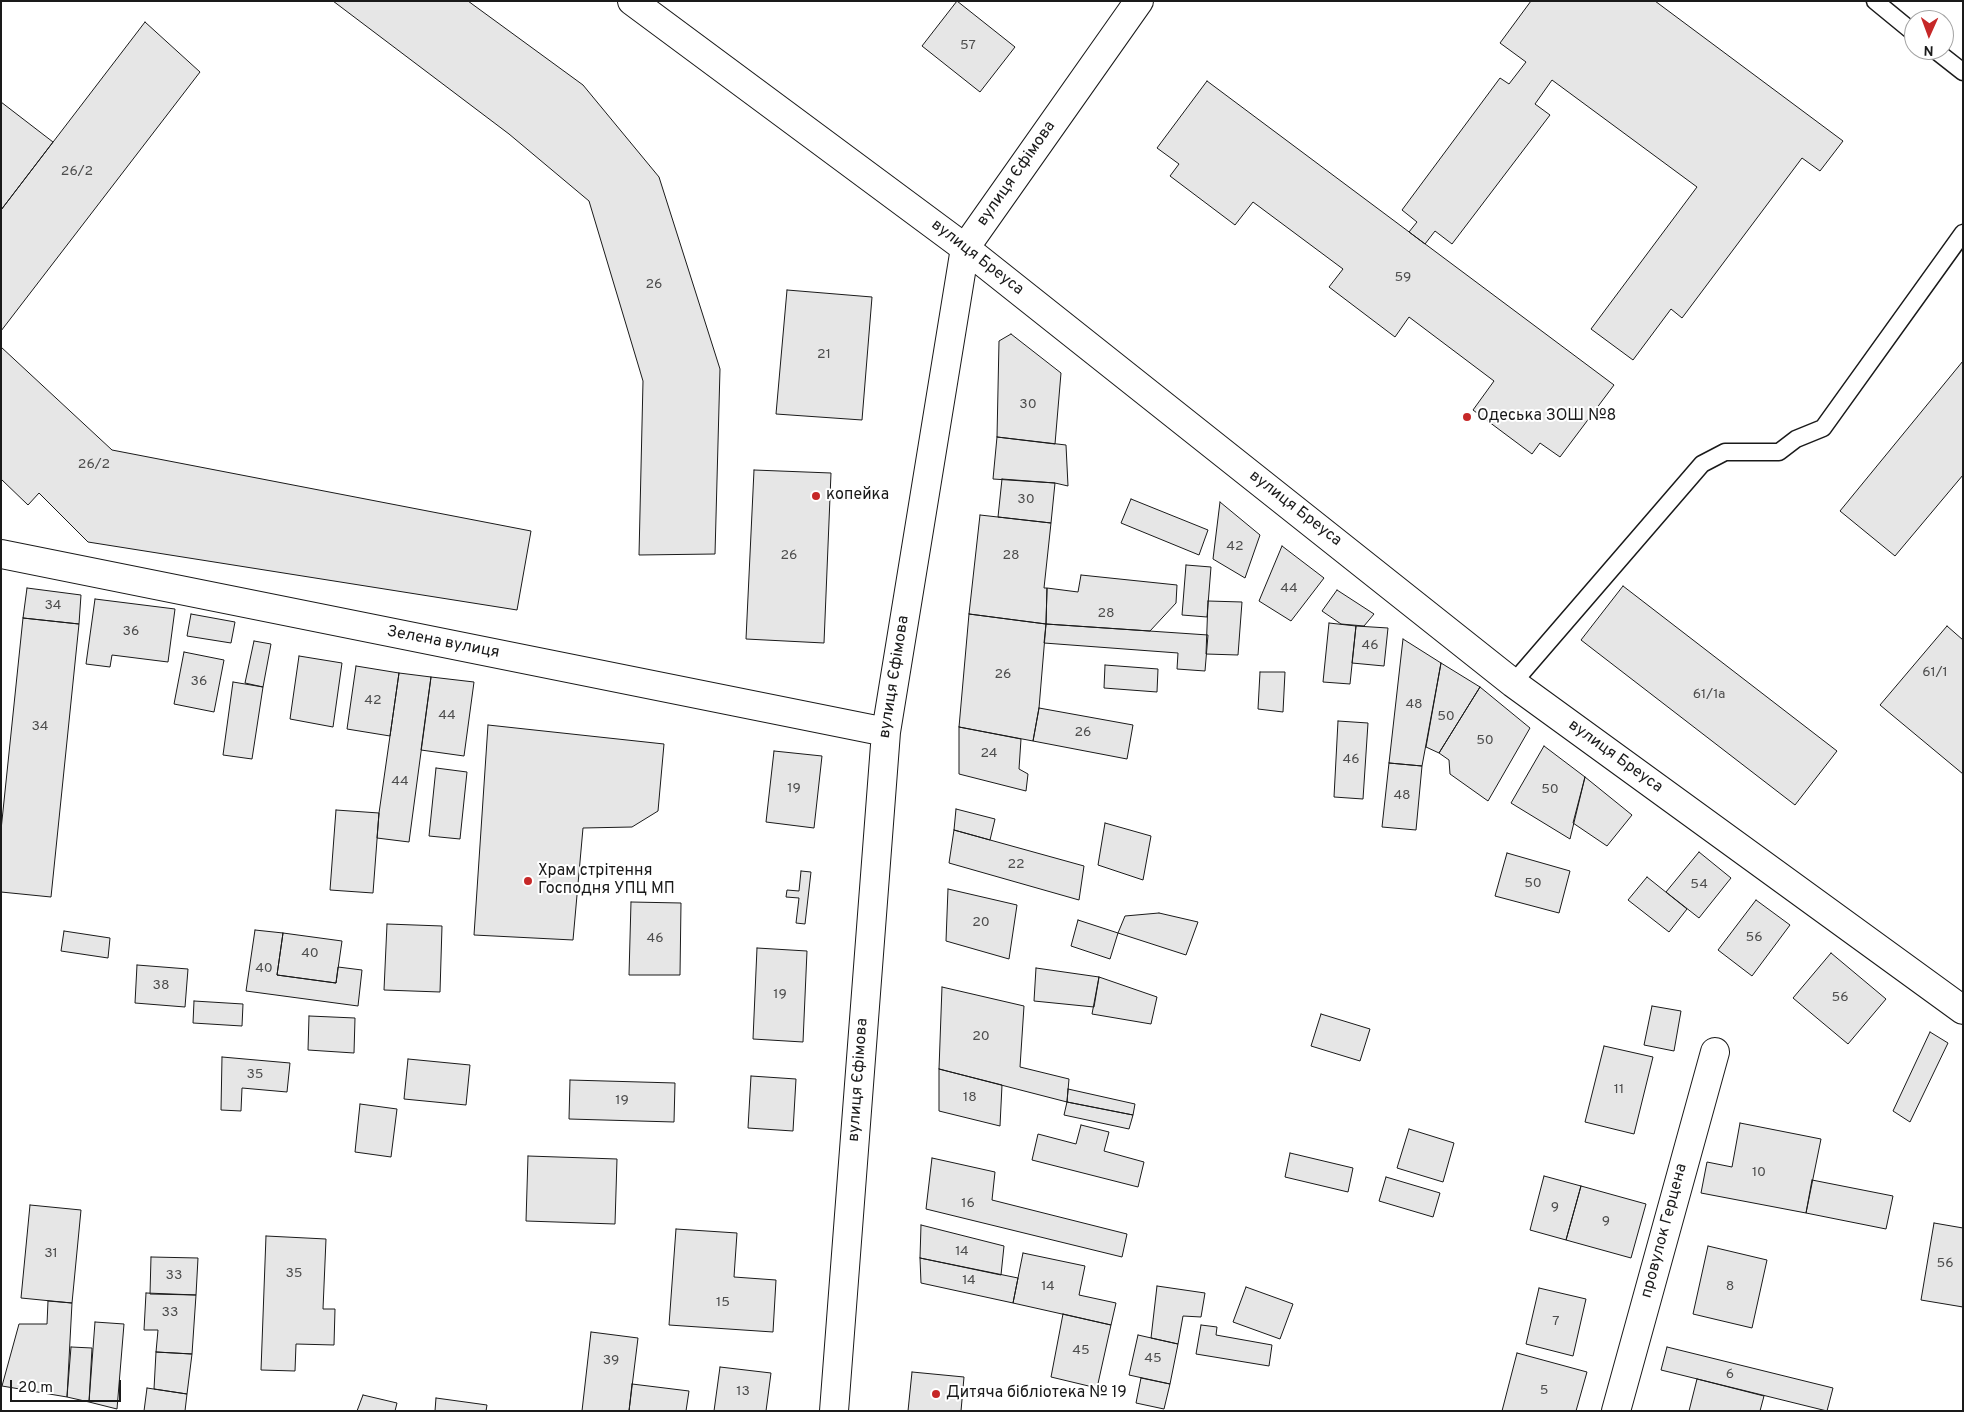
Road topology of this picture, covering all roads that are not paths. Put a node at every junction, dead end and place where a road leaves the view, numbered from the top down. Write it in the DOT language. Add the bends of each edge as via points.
graph roads {
  1 [pos="632,1"];
  2 [pos="1139,1"];
  3 [pos="1875,1"];
  4 [pos="1904,25"];
  5 [pos="1948,60"];
  6 [pos="1963,72"];
  7 [pos="1963,232"];
  8 [pos="965,248"];
  9 [pos="1,554"];
  10 [pos="1513,683"];
  11 [pos="886,732"];
  12 [pos="1963,1010"];
  13 [pos="1715,1052"];
  14 [pos="834,1411"];
  15 [pos="1616,1411"];
  1 -- 8 [label="street, вулиця Бреуса"];
  2 -- 8 [label="street, вулиця Єфімова"];
  3 -- 4 [label="lane"];
  5 -- 6 [label="lane"];
  7 -- 10 [label="lane" via="1823,428 1796,439 1779,452 1725,452 1702,464"];
  8 -- 10 [label="street, вулиця Бреуса"];
  8 -- 11 [label="street, вулиця Єфімова"];
  9 -- 11 [label="street, Зелена вулиця"];
  10 -- 12 [label="street, вулиця Бреуса"];
  11 -- 14 [label="street, вулиця Єфімова"];
  13 -- 15 [label="street, провулок Герцена"];
}
